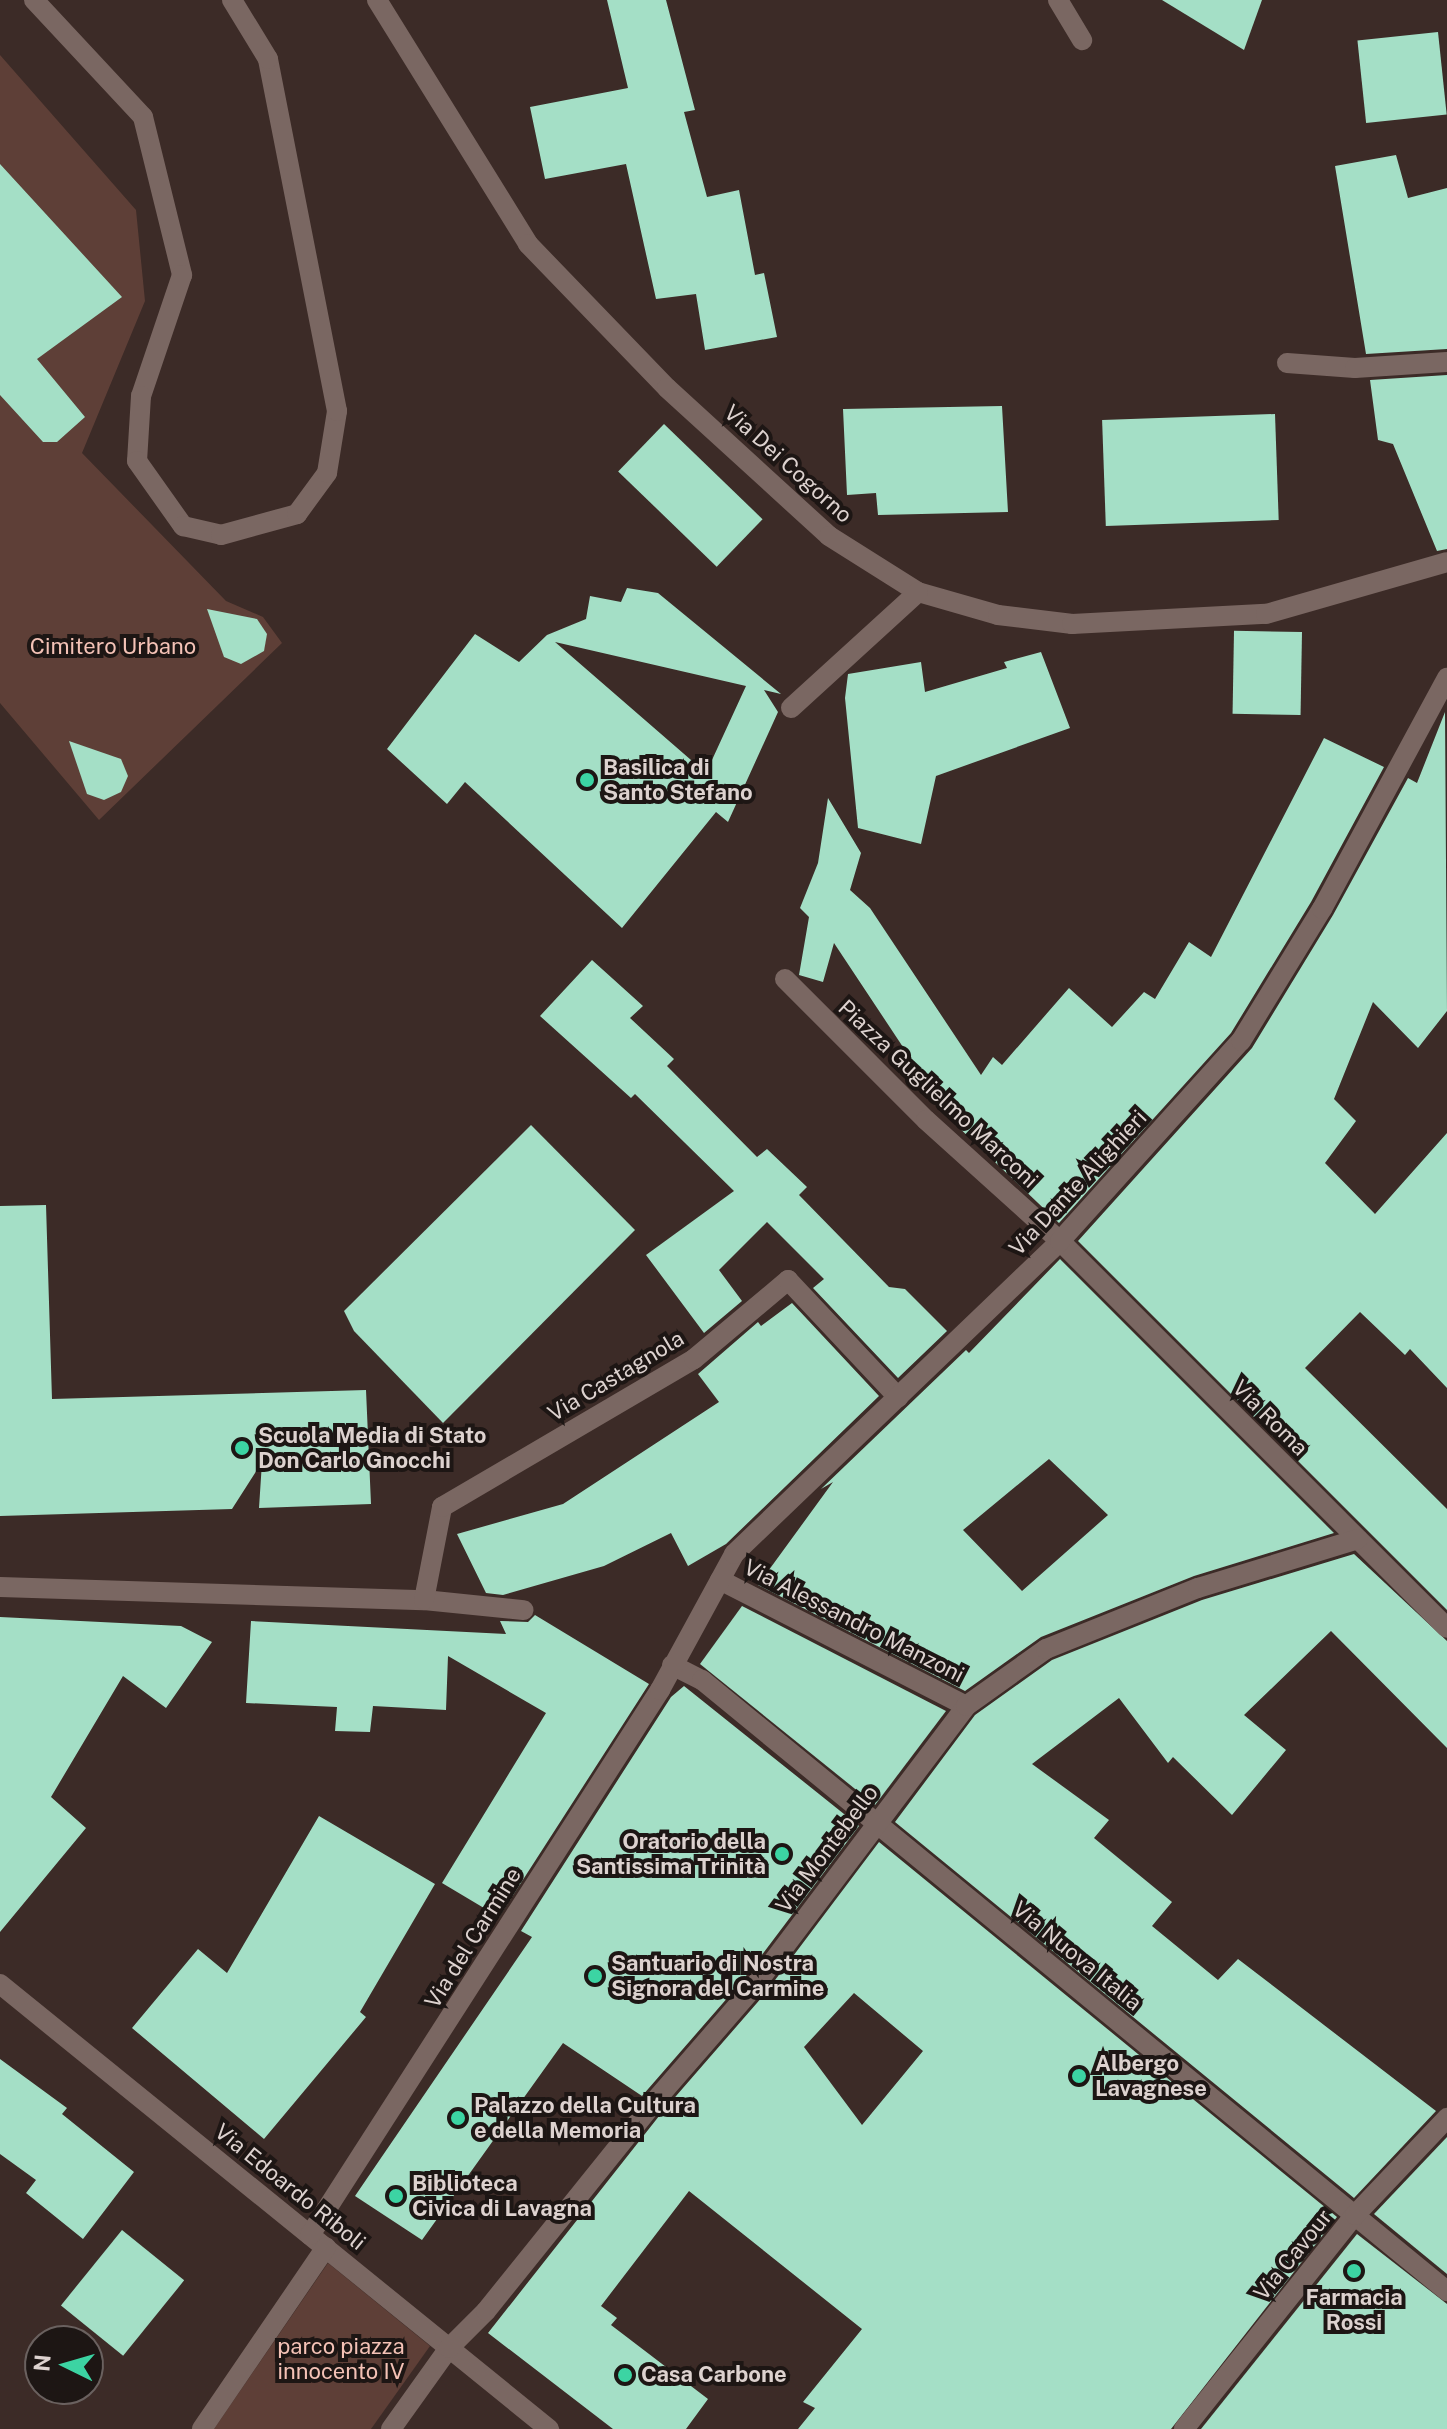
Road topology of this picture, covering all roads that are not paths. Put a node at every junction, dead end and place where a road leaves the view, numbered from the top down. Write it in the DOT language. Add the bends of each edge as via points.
graph roads {
  1 [pos="34,0"];
  2 [pos="232,0"];
  3 [pos="377,0"];
  4 [pos="1058,0"];
  5 [pos="1082,40"];
  6 [pos="1447,362"];
  7 [pos="1287,363"];
  8 [pos="1447,562"];
  9 [pos="918,592"];
  10 [pos="1447,678"];
  11 [pos="791,708"];
  12 [pos="785,979"];
  13 [pos="1060,1241"];
  14 [pos="898,1397"];
  15 [pos="1358,1539"];
  16 [pos="720,1580"];
  17 [pos="0,1587"];
  18 [pos="424,1600"];
  19 [pos="523,1610"];
  20 [pos="1447,1628"];
  21 [pos="672,1665"];
  22 [pos="966,1706"];
  23 [pos="877,1822"];
  24 [pos="0,1984"];
  25 [pos="1447,2118"];
  26 [pos="1355,2215"];
  27 [pos="318,2241"];
  28 [pos="1447,2291"];
  29 [pos="449,2348"];
  30 [pos="202,2429"];
  31 [pos="391,2429"];
  32 [pos="549,2429"];
  33 [pos="1184,2429"];
  1 -- 2 [label="street" via="143,117 182,275 141,396 137,461 183,526 221,535 297,514 327,473 337,411 268,59"];
  3 -- 9 [label="street, Via Dei Cogorno" via="528,244 667,388 829,536"];
  4 -- 5 [label="street"];
  6 -- 7 [label="street" via="1355,368"];
  8 -- 9 [label="street, Via Dei Cogorno" via="1266,614 1072,624 998,615"];
  9 -- 11 [label="street"];
  10 -- 13 [label="street, Via Dante Alighieri" via="1322,909 1241,1041"];
  12 -- 13 [label="street, Piazza Guglielmo Marconi" via="926,1120"];
  13 -- 14 [label="street, Via Dante Alighieri"];
  13 -- 15 [label="street, Via Roma"];
  14 -- 16 [label="street, Via Dante Alighieri" via="734,1554"];
  14 -- 18 [label="street, Via Castagnola" via="788,1280 694,1359 442,1507"];
  15 -- 20 [label="street, Via Roma"];
  15 -- 22 [label="street, Via Montebello" via="1198,1588 1046,1649"];
  16 -- 21 [label="street, Via Dante Alighieri"];
  16 -- 22 [label="street, Via Alessandro Manzoni"];
  17 -- 18 [label="street"];
  18 -- 19 [label="street"];
  21 -- 23 [label="street, Via Nuova Italia" via="702,1680"];
  21 -- 27 [label="street, Via del Carmine"];
  22 -- 23 [label="street, Via Montebello"];
  23 -- 26 [label="street, Via Nuova Italia"];
  23 -- 29 [label="street, Via Montebello" via="753,1988 486,2311"];
  24 -- 27 [label="street, Via Edoardo Riboli"];
  25 -- 26 [label="street, Via Cavour"];
  26 -- 28 [label="street, Via Nuova Italia"];
  26 -- 33 [label="street, Via Cavour"];
  27 -- 29 [label="street, Via Edoardo Riboli"];
  27 -- 30 [label="street, Via del Carmine"];
  29 -- 31 [label="street, Via Montebello"];
  29 -- 32 [label="street, Via Edoardo Riboli"];
}
